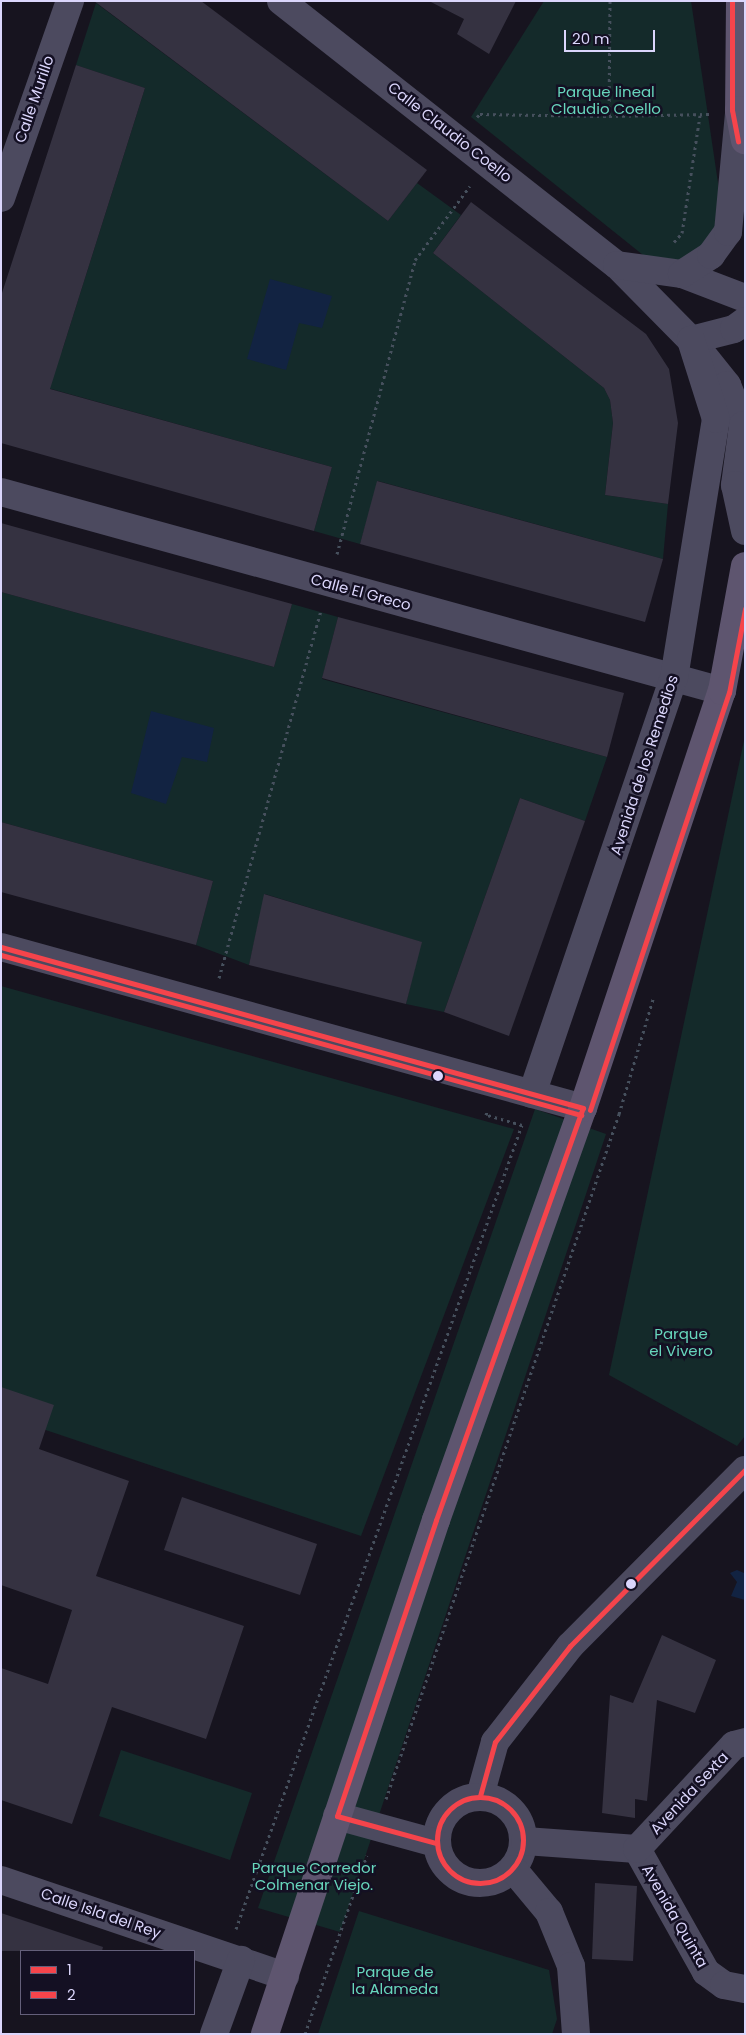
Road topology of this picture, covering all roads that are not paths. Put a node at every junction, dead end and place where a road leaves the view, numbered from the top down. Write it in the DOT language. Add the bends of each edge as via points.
graph roads {
  1 [pos="70,1"];
  2 [pos="281,1"];
  3 [pos="740,1"];
  4 [pos="739,110"];
  5 [pos="745,140"];
  6 [pos="1,198"];
  7 [pos="616,265"];
  8 [pos="682,274"];
  9 [pos="745,298"];
  10 [pos="745,321"];
  11 [pos="691,340"];
  12 [pos="1,492"];
  13 [pos="745,531"];
  14 [pos="745,566"];
  15 [pos="674,678"];
  16 [pos="722,691"];
  17 [pos="1,947"];
  18 [pos="532,1094"];
  19 [pos="583,1108"];
  20 [pos="745,1470"];
  21 [pos="745,1742"];
  22 [pos="480,1796"];
  23 [pos="337,1816"];
  24 [pos="525,1841"];
  25 [pos="436,1843"];
  26 [pos="637,1849"];
  27 [pos="513,1869"];
  28 [pos="1,1880"];
  29 [pos="234,1958"];
  30 [pos="285,1976"];
  31 [pos="745,1988"];
  32 [pos="214,2034"];
  33 [pos="265,2034"];
  34 [pos="576,2034"];
  1 -- 6 [label="street, Calle Murillo"];
  2 -- 7 [label="street, Calle Claudio Coello" via="459,138"];
  3 -- 4 [label="main road"];
  4 -- 5 [label="main road"];
  4 -- 8 [label="street" via="728,232 711,256"];
  7 -- 8 [label="street"];
  7 -- 11 [label="street, Avenida de los Remedios"];
  8 -- 9 [label="street"];
  10 -- 11 [label="street" via="734,329"];
  11 -- 13 [label="street, Avenida de los Remedios" via="727,385 743,425 735,485"];
  11 -- 15 [label="street, Avenida de los Remedios" via="716,418"];
  12 -- 15 [label="street, Calle El Greco"];
  14 -- 16 [label="main road"];
  15 -- 16 [label="street, Calle El Greco"];
  15 -- 18 [label="street, Avenida de los Remedios"];
  16 -- 19 [label="main road"];
  17 -- 18 [label="street"];
  18 -- 19 [label="street"];
  19 -- 23 [label="main road" via="436,1520"];
  20 -- 22 [label="street" via="570,1646 495,1742"];
  21 -- 26 [label="street, Avenida Sexta" via="734,1745"];
  22 -- 24 [label="street" via="497,1799 512,1809 521,1824"];
  22 -- 25 [label="street" via="456,1803 441,1820"];
  23 -- 25 [label="street"];
  23 -- 30 [label="main road"];
  24 -- 26 [label="street"];
  24 -- 27 [label="street"];
  25 -- 27 [label="street" via="442,1863 457,1877 476,1884 497,1881"];
  26 -- 31 [label="street, Avenida Quinta" via="706,1972 724,1985"];
  27 -- 34 [label="street" via="549,1912 572,1966"];
  28 -- 29 [label="street, Calle Isla del Rey"];
  29 -- 30 [label="street, Calle Isla del Rey"];
  29 -- 32 [label="street"];
  30 -- 33 [label="main road"];
}
